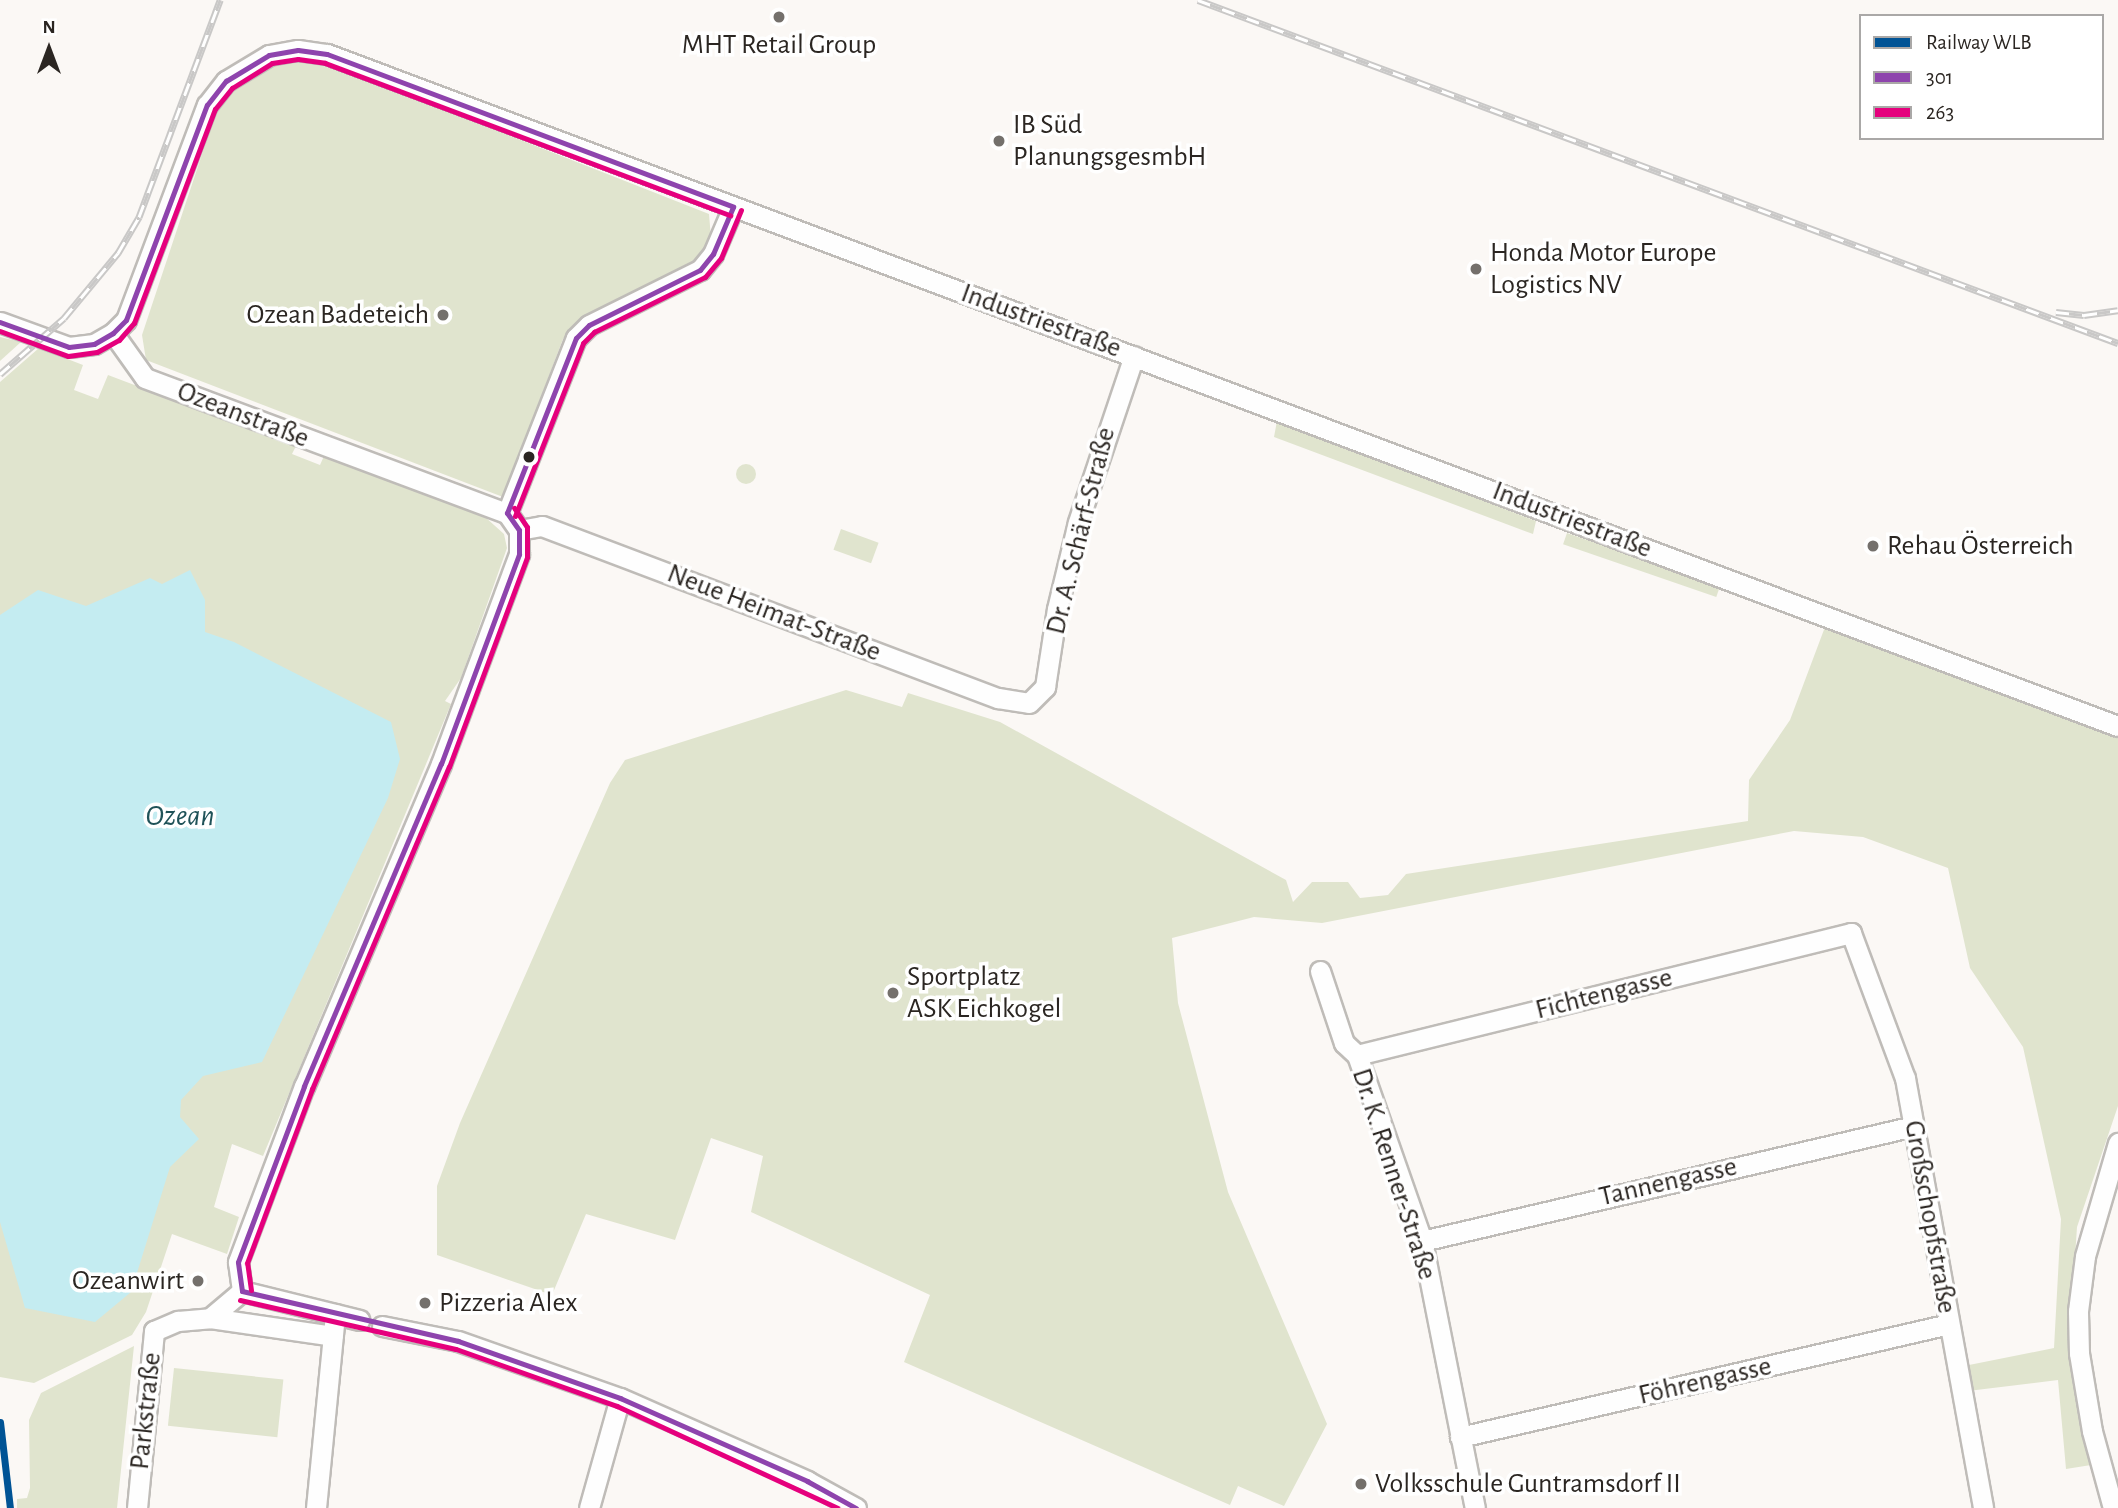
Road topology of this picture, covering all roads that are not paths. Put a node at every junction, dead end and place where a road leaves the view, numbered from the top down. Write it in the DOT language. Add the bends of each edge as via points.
graph roads {
  1 [pos="733,207"];
  2 [pos="0,322"];
  3 [pos="113,333"];
  4 [pos="1134,356"];
  5 [pos="507,513"];
  6 [pos="519,530"];
  7 [pos="1029,703"];
  8 [pos="2118,726"];
  9 [pos="1851,933"];
  10 [pos="1320,971"];
  11 [pos="1357,1055"];
  12 [pos="1914,1126"];
  13 [pos="2118,1143"];
  14 [pos="1422,1241"];
  15 [pos="242,1291"];
  16 [pos="335,1314"];
  17 [pos="211,1318"];
  18 [pos="359,1320"];
  19 [pos="1949,1324"];
  20 [pos="382,1326"];
  21 [pos="333,1336"];
  22 [pos="620,1398"];
  23 [pos="1460,1437"];
  24 [pos="138,1508"];
  25 [pos="316,1508"];
  26 [pos="589,1508"];
  27 [pos="856,1508"];
  28 [pos="1475,1508"];
  29 [pos="1983,1508"];
  30 [pos="2113,1508"];
  1 -- 3 [label="street, Industriestraße" via="327,54 298,50 269,55 226,81 207,105 126,320"];
  1 -- 4 [label="street, Industriestraße"];
  1 -- 5 [label="street" via="713,254 700,270 589,325 576,338"];
  2 -- 3 [label="street" via="69,347 94,344"];
  3 -- 5 [label="street, Ozeanstraße" via="145,378"];
  4 -- 7 [label="street, Dr. A. Schärf-Straße" via="1078,522 1057,609 1045,687"];
  4 -- 8 [label="street, Industriestraße"];
  5 -- 6 [label="street"];
  6 -- 7 [label="street, Neue Heimat-Straße" via="542,526 998,698"];
  6 -- 15 [label="street" via="519,554 441,764 304,1086 243,1250 239,1262"];
  9 -- 11 [label="street, Fichtengasse"];
  9 -- 12 [label="street, Großschopfstraße" via="1905,1078"];
  10 -- 11 [label="street, Dr. K. Renner-Straße" via="1344,1043"];
  11 -- 14 [label="street, Dr. K. Renner-Straße"];
  12 -- 14 [label="street, Tannengasse"];
  12 -- 19 [label="street, Großschopfstraße"];
  13 -- 30 [label="street" via="2085,1256 2078,1311 2079,1353 2092,1431"];
  14 -- 23 [label="street, Dr. K. Renner-Straße"];
  15 -- 16 [label="street"];
  15 -- 17 [label="street"];
  16 -- 18 [label="street"];
  16 -- 21 [label="street"];
  17 -- 21 [label="street"];
  17 -- 24 [label="street, Parkstraße" via="178,1321 154,1331"];
  19 -- 23 [label="street, Föhrengasse"];
  19 -- 29 [label="street, Großschopfstraße"];
  20 -- 22 [label="street" via="458,1341"];
  21 -- 25 [label="street"];
  22 -- 26 [label="street"];
  22 -- 27 [label="street" via="807,1481"];
  23 -- 28 [label="street, Dr. K. Renner-Straße"];
}
